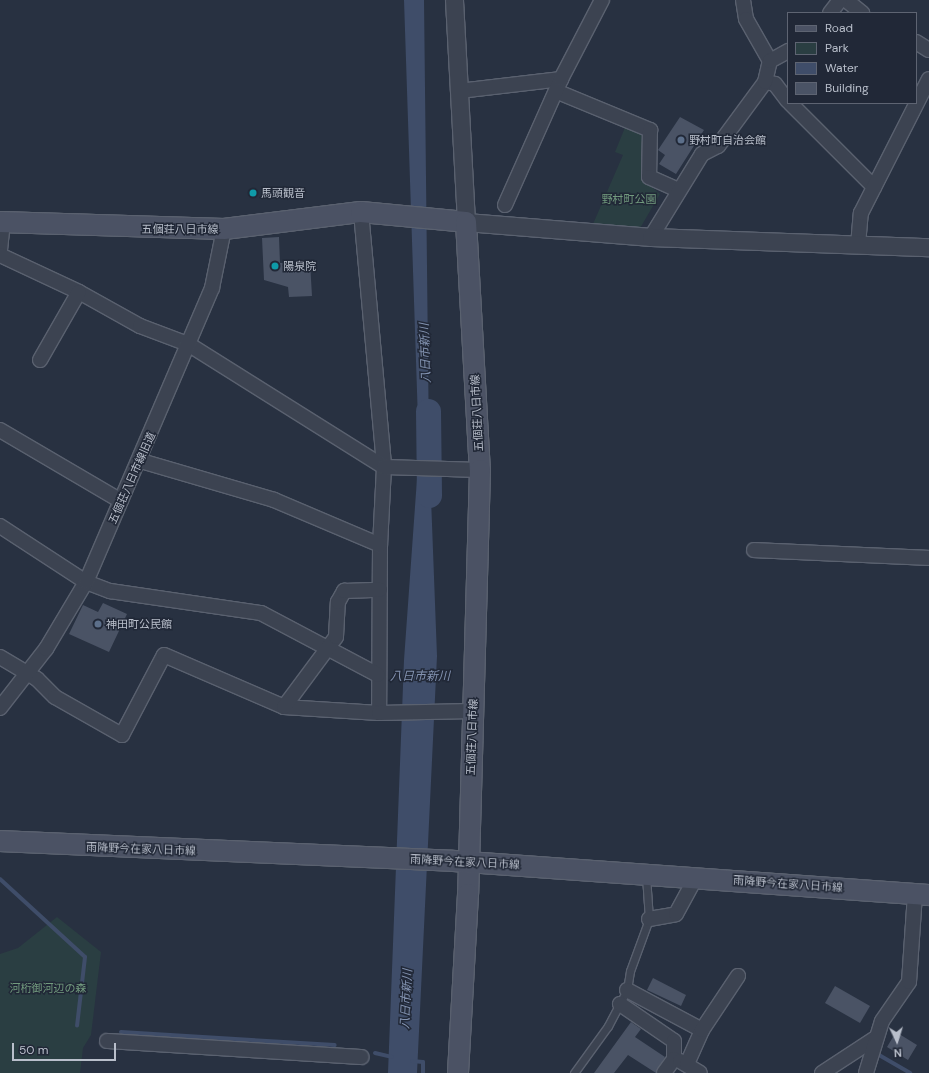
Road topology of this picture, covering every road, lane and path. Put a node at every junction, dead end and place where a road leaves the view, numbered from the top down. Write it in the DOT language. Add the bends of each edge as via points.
graph roads {
  1 [pos="454,0"];
  2 [pos="602,0"];
  3 [pos="743,0"];
  4 [pos="838,5"];
  5 [pos="859,12"];
  6 [pos="917,43"];
  7 [pos="929,50"];
  8 [pos="787,52"];
  9 [pos="770,61"];
  10 [pos="929,79"];
  11 [pos="764,82"];
  12 [pos="559,85"];
  13 [pos="459,91"];
  14 [pos="787,100"];
  15 [pos="917,103"];
  16 [pos="791,104"];
  17 [pos="916,104"];
  18 [pos="874,187"];
  19 [pos="678,190"];
  20 [pos="505,205"];
  21 [pos="361,212"];
  22 [pos="1,222"];
  23 [pos="466,222"];
  24 [pos="224,229"];
  25 [pos="651,237"];
  26 [pos="858,245"];
  27 [pos="929,247"];
  28 [pos="0,250"];
  29 [pos="0,255"];
  30 [pos="79,292"];
  31 [pos="188,344"];
  32 [pos="40,360"];
  33 [pos="0,430"];
  34 [pos="141,461"];
  35 [pos="384,467"];
  36 [pos="480,470"];
  37 [pos="121,501"];
  38 [pos="0,526"];
  39 [pos="380,545"];
  40 [pos="754,550"];
  41 [pos="929,558"];
  42 [pos="86,582"];
  43 [pos="380,590"];
  44 [pos="329,648"];
  45 [pos="0,657"];
  46 [pos="28,674"];
  47 [pos="378,675"];
  48 [pos="284,707"];
  49 [pos="0,708"];
  50 [pos="473,711"];
  51 [pos="380,713"];
  52 [pos="0,841"];
  53 [pos="461,861"];
  54 [pos="646,874"];
  55 [pos="696,877"];
  56 [pos="922,895"];
  57 [pos="649,919"];
  58 [pos="738,976"];
  59 [pos="627,990"];
  60 [pos="620,1004"];
  61 [pos="702,1030"];
  62 [pos="874,1039"];
  63 [pos="107,1041"];
  64 [pos="361,1057"];
  65 [pos="681,1062"];
  66 [pos="458,1073"];
  67 [pos="574,1073"];
  68 [pos="664,1073"];
  69 [pos="700,1073"];
  70 [pos="822,1073"];
  71 [pos="866,1073"];
  1 -- 13 [label="street"];
  2 -- 12 [label="street"];
  3 -- 9 [label="street" via="746,19"];
  4 -- 5 [label="street"];
  6 -- 7 [label="street"];
  8 -- 9 [label="street"];
  9 -- 11 [label="street"];
  10 -- 15 [label="street"];
  11 -- 14 [label="street" via="775,84"];
  11 -- 19 [label="street" via="718,146 702,154"];
  12 -- 13 [label="street"];
  12 -- 19 [label="street" via="650,130 649,177"];
  12 -- 20 [label="street"];
  13 -- 23 [label="street"];
  16 -- 18 [label="street"];
  17 -- 18 [label="street"];
  18 -- 26 [label="street" via="861,213"];
  19 -- 25 [label="street"];
  21 -- 23 [label="main road, 五個荘八日市線"];
  21 -- 24 [label="main road, 五個荘八日市線"];
  21 -- 35 [label="street"];
  22 -- 24 [label="main road, 五個荘八日市線"];
  22 -- 28 [label="street"];
  23 -- 25 [label="street"];
  23 -- 36 [label="main road, 五個荘八日市線"];
  24 -- 31 [label="street, 五個荘八日市線旧道" via="212,288"];
  25 -- 26 [label="street"];
  26 -- 27 [label="street"];
  29 -- 30 [label="street"];
  30 -- 31 [label="street" via="140,326"];
  30 -- 32 [label="street"];
  31 -- 34 [label="street, 五個荘八日市線旧道"];
  31 -- 35 [label="street"];
  33 -- 37 [label="street"];
  34 -- 37 [label="street, 五個荘八日市線旧道"];
  34 -- 39 [label="street" via="274,500"];
  35 -- 36 [label="street"];
  35 -- 39 [label="street"];
  36 -- 50 [label="main road, 五個荘八日市線"];
  37 -- 42 [label="street, 五個荘八日市線旧道"];
  38 -- 42 [label="street"];
  39 -- 43 [label="street"];
  40 -- 41 [label="street"];
  42 -- 44 [label="street" via="110,591 261,613"];
  42 -- 46 [label="street, 五個荘八日市線旧道"];
  43 -- 44 [label="street" via="344,591 338,602 336,638"];
  43 -- 47 [label="street"];
  44 -- 47 [label="street"];
  44 -- 48 [label="street"];
  45 -- 46 [label="street"];
  46 -- 48 [label="street" via="54,697 122,735 164,655"];
  46 -- 49 [label="street, 五個荘八日市線旧道"];
  47 -- 51 [label="street"];
  48 -- 51 [label="street"];
  50 -- 51 [label="street"];
  50 -- 53 [label="main road, 五個荘八日市線"];
  52 -- 53 [label="main road, 雨降野今在家八日市線"];
  53 -- 54 [label="main road, 雨降野今在家八日市線"];
  53 -- 66 [label="main road, 五個荘八日市線"];
  54 -- 55 [label="main road, 雨降野今在家八日市線"];
  54 -- 57 [label="lane"];
  55 -- 56 [label="main road, 雨降野今在家八日市線"];
  55 -- 57 [label="street" via="676,914"];
  56 -- 62 [label="street" via="909,982 882,1021"];
  57 -- 59 [label="lane" via="630,971"];
  58 -- 61 [label="street"];
  59 -- 60 [label="lane"];
  59 -- 61 [label="street"];
  60 -- 65 [label="street" via="674,1041"];
  60 -- 67 [label="lane"];
  61 -- 65 [label="street"];
  62 -- 70 [label="street"];
  62 -- 71 [label="street"];
  63 -- 64 [label="street"];
  65 -- 68 [label="street"];
  65 -- 69 [label="street"];
}
